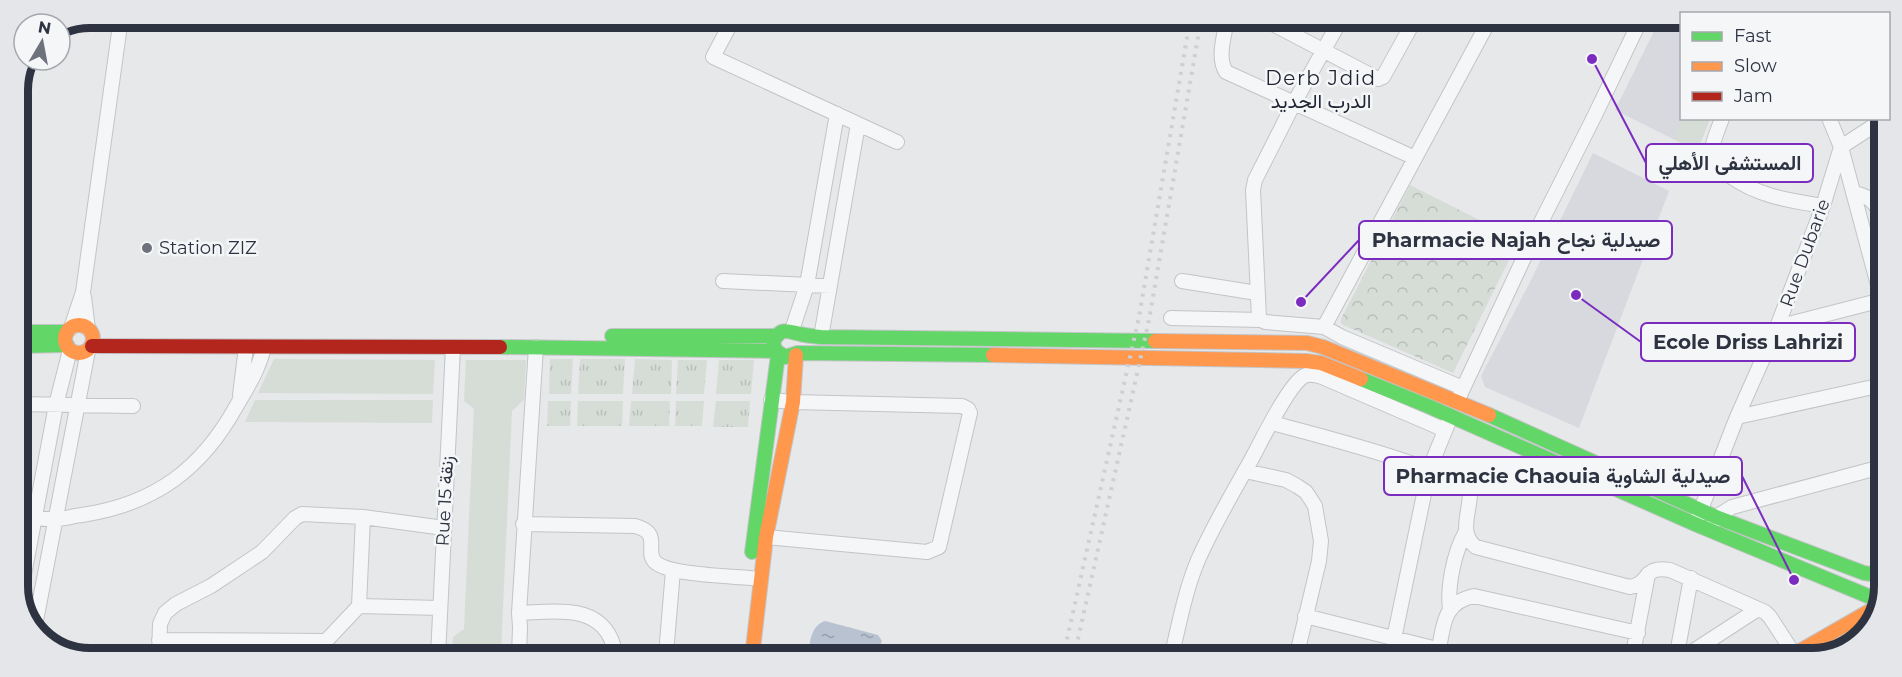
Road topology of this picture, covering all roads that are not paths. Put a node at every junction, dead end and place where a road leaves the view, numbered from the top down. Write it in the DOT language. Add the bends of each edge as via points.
graph roads {
  1 [pos="120,28"];
  2 [pos="728,28"];
  3 [pos="1226,28"];
  4 [pos="1281,28"];
  5 [pos="1336,28"];
  6 [pos="1410,28"];
  7 [pos="1485,28"];
  8 [pos="1637,28"];
  9 [pos="1324,50"];
  10 [pos="1294,103"];
  11 [pos="837,114"];
  12 [pos="1721,120"];
  13 [pos="1830,120"];
  14 [pos="858,124"];
  15 [pos="1873,126"];
  16 [pos="897,142"];
  17 [pos="1841,147"];
  18 [pos="1415,158"];
  19 [pos="1853,193"];
  20 [pos="1873,202"];
  21 [pos="1823,206"];
  22 [pos="1873,268"];
  23 [pos="723,281"];
  24 [pos="1182,281"];
  25 [pos="807,285"];
  26 [pos="830,286"];
  27 [pos="83,292"];
  28 [pos="1257,293"];
  29 [pos="1873,302"];
  30 [pos="1171,318"];
  31 [pos="1261,320"];
  32 [pos="1324,327"];
  33 [pos="1777,327"];
  34 [pos="795,332"];
  35 [pos="28,333"];
  36 [pos="775,336"];
  37 [pos="821,337"];
  38 [pos="69,339"];
  39 [pos="90,340"];
  40 [pos="29,345"];
  41 [pos="246,347"];
  42 [pos="264,347"];
  43 [pos="453,347"];
  44 [pos="536,347"];
  45 [pos="777,353"];
  46 [pos="797,354"];
  47 [pos="1874,387"];
  48 [pos="1463,388"];
  49 [pos="771,400"];
  50 [pos="1457,401"];
  51 [pos="793,402"];
  52 [pos="239,403"];
  53 [pos="29,404"];
  54 [pos="56,405"];
  55 [pos="76,406"];
  56 [pos="133,406"];
  57 [pos="1450,417"];
  58 [pos="1737,417"];
  59 [pos="1272,423"];
  60 [pos="1445,430"];
  61 [pos="1874,469"];
  62 [pos="1429,470"];
  63 [pos="1245,471"];
  64 [pos="1701,510"];
  65 [pos="29,517"];
  66 [pos="363,517"];
  67 [pos="33,518"];
  68 [pos="55,519"];
  69 [pos="1713,523"];
  70 [pos="523,524"];
  71 [pos="1695,524"];
  72 [pos="444,528"];
  73 [pos="1465,533"];
  74 [pos="766,537"];
  75 [pos="29,543"];
  76 [pos="673,570"];
  77 [pos="1648,574"];
  78 [pos="1874,574"];
  79 [pos="754,578"];
  80 [pos="1691,578"];
  81 [pos="1846,588"];
  82 [pos="1872,599"];
  83 [pos="359,606"];
  84 [pos="440,608"];
  85 [pos="1450,609"];
  86 [pos="1758,609"];
  87 [pos="1868,610"];
  88 [pos="519,613"];
  89 [pos="1305,616"];
  90 [pos="37,617"];
  91 [pos="1857,617"];
  92 [pos="1638,633"];
  93 [pos="1394,638"];
  94 [pos="159,640"];
  95 [pos="326,641"];
  96 [pos="667,642"];
  97 [pos="159,648"];
  98 [pos="326,648"];
  99 [pos="438,648"];
  100 [pos="519,648"];
  101 [pos="613,648"];
  102 [pos="742,648"];
  103 [pos="752,648"];
  104 [pos="1174,648"];
  105 [pos="1298,648"];
  106 [pos="1392,648"];
  107 [pos="1422,648"];
  108 [pos="1439,648"];
  109 [pos="1635,648"];
  110 [pos="1678,648"];
  111 [pos="1698,648"];
  112 [pos="1786,648"];
  113 [pos="1804,648"];
  1 -- 27 [label="street"];
  2 -- 11 [label="street" via="713,57"];
  3 -- 10 [label="street" via="1221,65 1226,72"];
  4 -- 9 [label="street"];
  5 -- 9 [label="street"];
  6 -- 9 [label="street" via="1378,79"];
  7 -- 18 [label="street"];
  8 -- 48 [label="street"];
  9 -- 10 [label="street"];
  10 -- 18 [label="street"];
  10 -- 28 [label="street" via="1253,190"];
  11 -- 14 [label="street"];
  11 -- 25 [label="street"];
  12 -- 21 [label="street" via="1712,149 1718,168 1770,197"];
  13 -- 17 [label="street"];
  14 -- 16 [label="street"];
  14 -- 26 [label="street"];
  15 -- 17 [label="street"];
  17 -- 19 [label="street"];
  17 -- 21 [label="street, Rue Dubarie"];
  18 -- 32 [label="street"];
  19 -- 20 [label="street"];
  19 -- 22 [label="street"];
  21 -- 33 [label="street, Rue Dubarie"];
  23 -- 25 [label="street"];
  24 -- 28 [label="street"];
  25 -- 26 [label="street"];
  25 -- 34 [label="street"];
  26 -- 37 [label="street"];
  27 -- 38 [label="street"];
  27 -- 39 [label="street"];
  28 -- 31 [label="street"];
  29 -- 33 [label="street"];
  30 -- 31 [label="street"];
  31 -- 32 [label="street"];
  32 -- 48 [label="street"];
  33 -- 58 [label="street, Rue Dubarie"];
  34 -- 36 [label="main road" via="782,330"];
  34 -- 37 [label="main road"];
  34 -- 46 [label="main road" via="801,342"];
  35 -- 38 [label="main road"];
  36 -- 39 [label="main road" via="248,336"];
  36 -- 45 [label="main road"];
  37 -- 50 [label="main road" via="1306,344 1345,355"];
  38 -- 39 [label="main road" via="77,326"];
  38 -- 39 [label="main road" via="76,353"];
  38 -- 40 [label="main road"];
  38 -- 54 [label="street"];
  39 -- 41 [label="main road"];
  39 -- 55 [label="street"];
  41 -- 42 [label="main road"];
  41 -- 52 [label="street"];
  42 -- 43 [label="main road"];
  42 -- 52 [label="street" via="257,372"];
  43 -- 44 [label="main road"];
  43 -- 72 [label="street, Rue 15 زنقة"];
  44 -- 45 [label="main road"];
  44 -- 70 [label="street"];
  45 -- 46 [label="main road" via="786,358"];
  45 -- 49 [label="main road"];
  46 -- 51 [label="main road"];
  46 -- 57 [label="main road" via="1305,361 1341,370"];
  47 -- 58 [label="street"];
  48 -- 50 [label="street"];
  49 -- 51 [label="street"];
  49 -- 79 [label="main road"];
  50 -- 64 [label="main road"];
  51 -- 74 [label="main road"];
  51 -- 74 [label="street" via="962,406 970,413 939,548 927,552"];
  52 -- 68 [label="street" via="204,453 157,492 102,512"];
  53 -- 54 [label="street"];
  54 -- 55 [label="street"];
  54 -- 67 [label="street"];
  55 -- 56 [label="street"];
  55 -- 68 [label="street"];
  57 -- 60 [label="street"];
  57 -- 71 [label="main road"];
  58 -- 64 [label="street, Rue Dubarie"];
  59 -- 60 [label="street" via="1295,384 1310,374"];
  59 -- 62 [label="street"];
  59 -- 63 [label="street"];
  60 -- 62 [label="street"];
  61 -- 69 [label="street" via="1732,507"];
  62 -- 73 [label="street" via="1459,483 1470,493"];
  62 -- 93 [label="street"];
  63 -- 89 [label="street" via="1286,480 1306,492 1315,506 1319,561"];
  63 -- 104 [label="street" via="1198,560"];
  64 -- 69 [label="main road"];
  64 -- 71 [label="street, Rue Dubarie"];
  65 -- 67 [label="street"];
  66 -- 72 [label="street"];
  66 -- 83 [label="street"];
  66 -- 94 [label="street" via="302,514 295,518 262,552 198,594 176,603 165,613"];
  67 -- 68 [label="street"];
  67 -- 75 [label="street"];
  68 -- 90 [label="street"];
  69 -- 71 [label="main road"];
  69 -- 78 [label="main road"];
  69 -- 81 [label="main road"];
  70 -- 76 [label="street" via="642,528 648,532 656,563"];
  70 -- 88 [label="street"];
  72 -- 84 [label="street, Rue 15 زنقة"];
  73 -- 77 [label="street" via="1476,547 1630,586 1636,586"];
  73 -- 85 [label="street" via="1456,555"];
  74 -- 79 [label="main road"];
  76 -- 79 [label="street"];
  76 -- 96 [label="street"];
  77 -- 80 [label="street" via="1658,568"];
  77 -- 92 [label="street"];
  79 -- 102 [label="main road"];
  79 -- 103 [label="main road"];
  80 -- 86 [label="street"];
  80 -- 110 [label="street"];
  81 -- 82 [label="main road"];
  81 -- 91 [label="main road"];
  83 -- 84 [label="street"];
  83 -- 95 [label="street"];
  84 -- 99 [label="street, Rue 15 زنقة"];
  85 -- 92 [label="street" via="1464,598 1474,596"];
  85 -- 108 [label="street"];
  86 -- 111 [label="street"];
  86 -- 112 [label="street" via="1770,617"];
  87 -- 91 [label="main road"];
  88 -- 100 [label="street"];
  88 -- 101 [label="street" via="574,612 590,616 610,637"];
  89 -- 93 [label="street"];
  89 -- 105 [label="street"];
  91 -- 113 [label="main road"];
  92 -- 109 [label="street"];
  93 -- 106 [label="street"];
  93 -- 107 [label="street"];
  94 -- 95 [label="street"];
  94 -- 97 [label="street"];
  95 -- 98 [label="street"];
}
